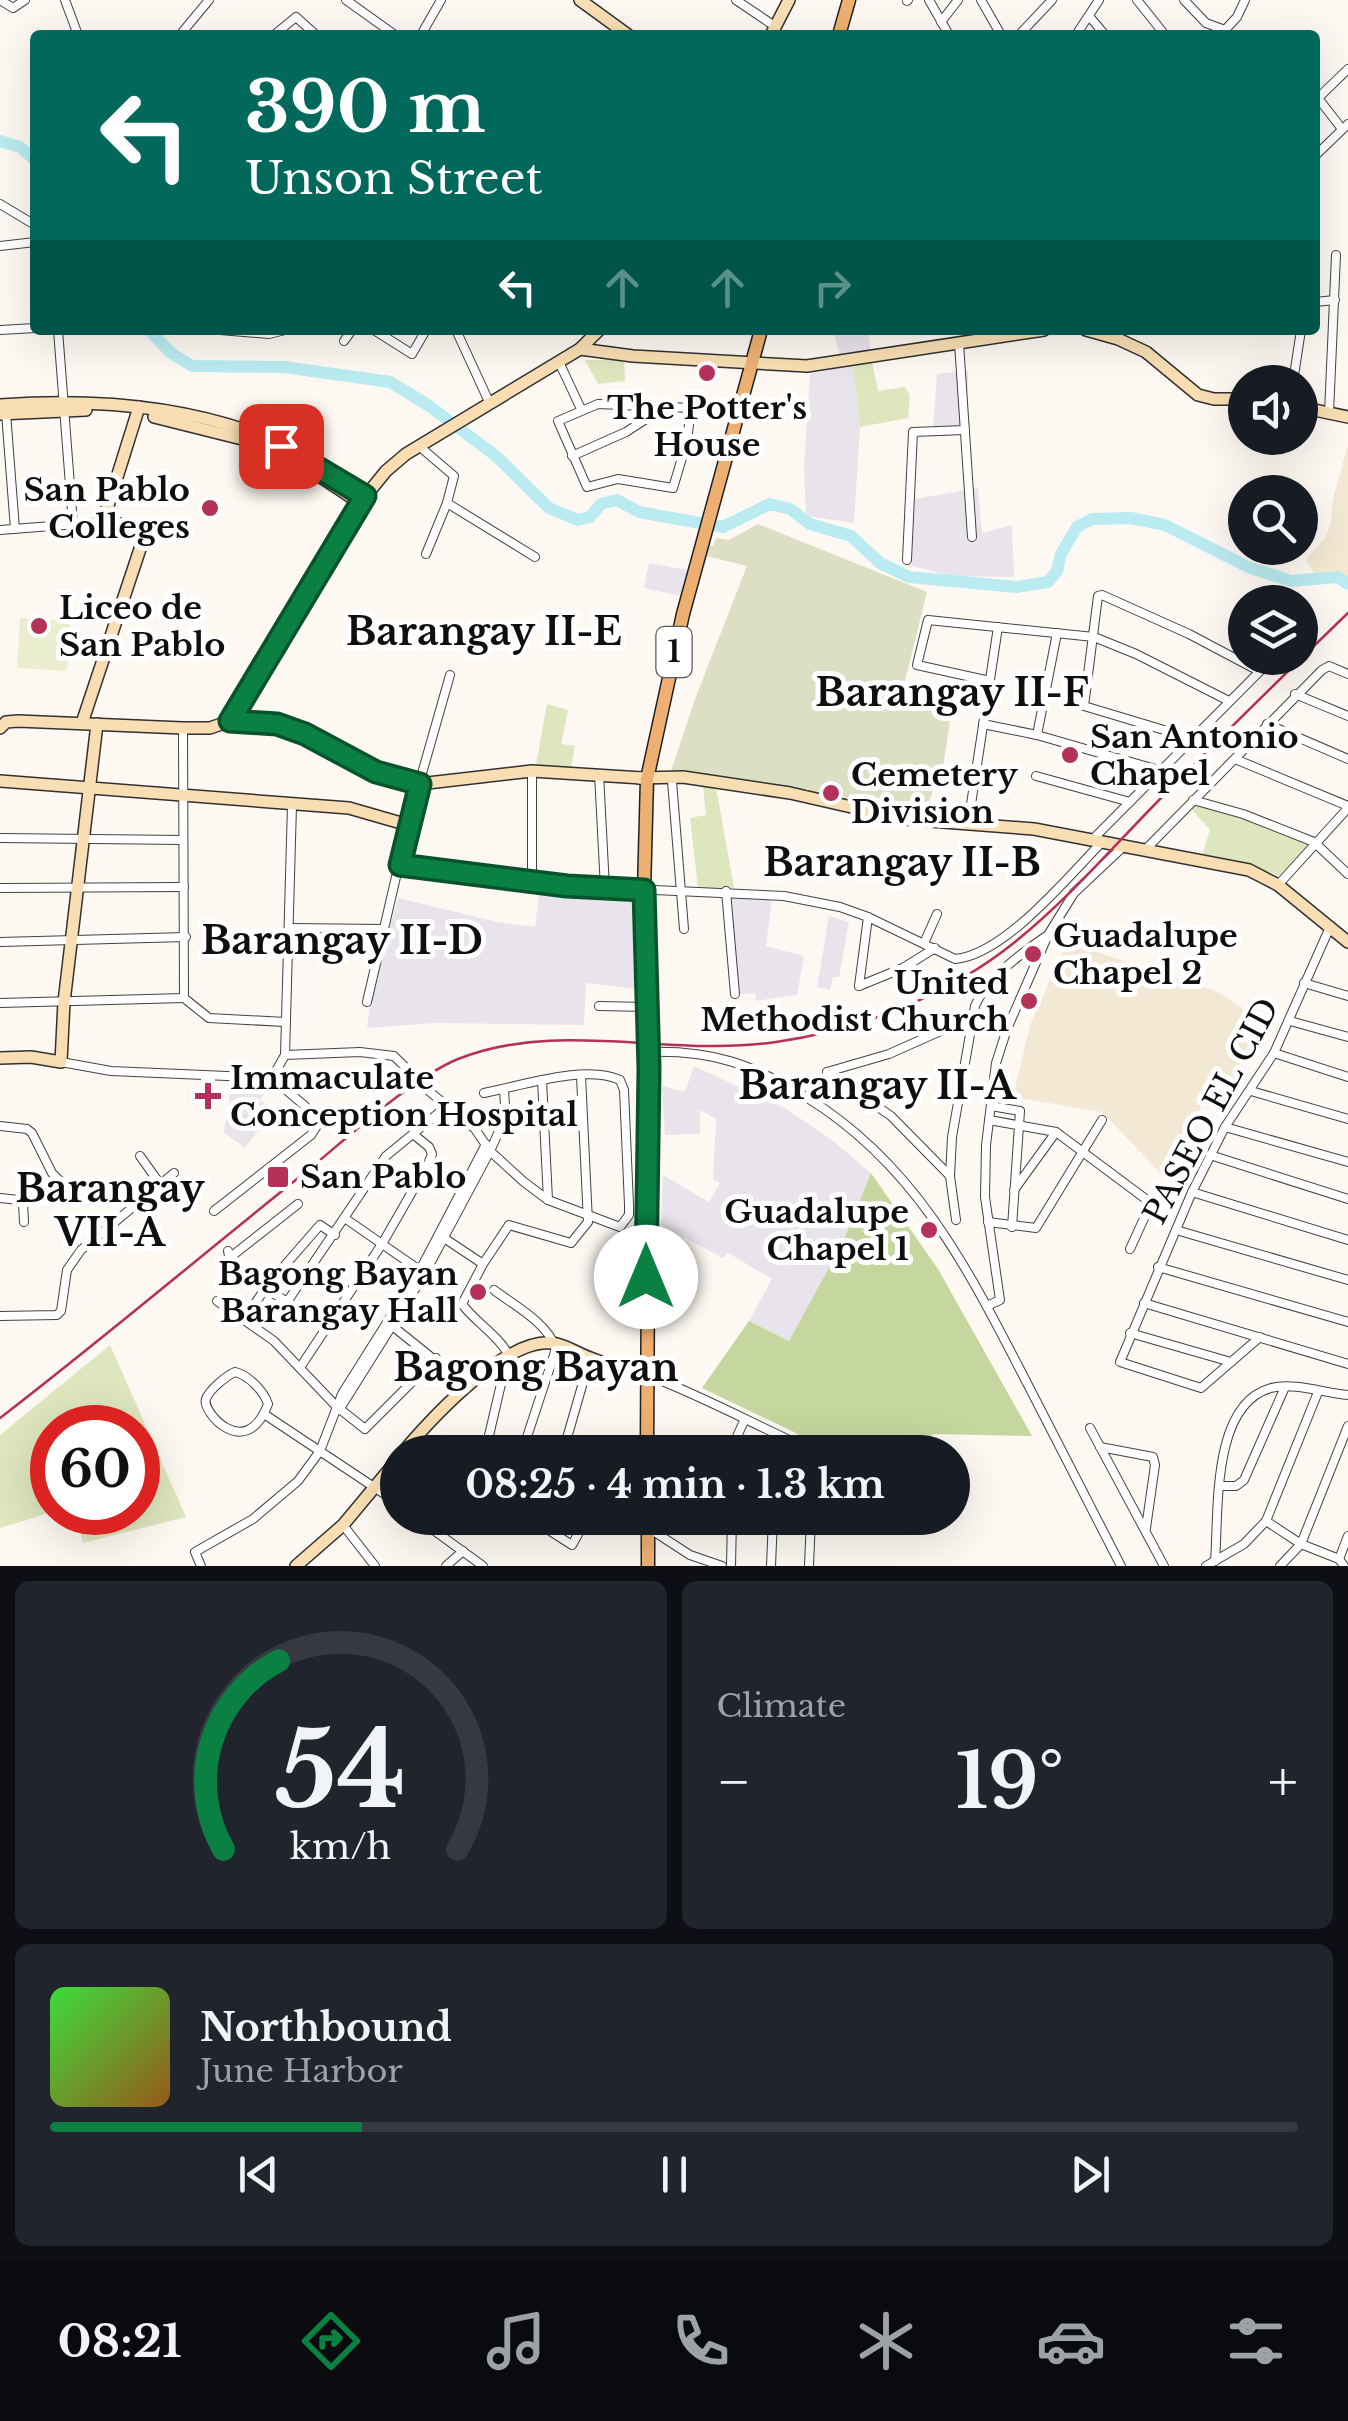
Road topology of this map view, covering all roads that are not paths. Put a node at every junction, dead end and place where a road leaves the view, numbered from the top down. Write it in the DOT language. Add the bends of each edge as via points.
graph roads {
  1 [pos="0,0"];
  2 [pos="25,0"];
  3 [pos="65,0"];
  4 [pos="209,0"];
  5 [pos="346,0"];
  6 [pos="440,0"];
  7 [pos="580,0"];
  8 [pos="736,0"];
  9 [pos="789,0"];
  10 [pos="849,0"];
  11 [pos="929,0"];
  12 [pos="958,0"];
  13 [pos="982,0"];
  14 [pos="1038,0"];
  15 [pos="1099,0"];
  16 [pos="1138,0"];
  17 [pos="1184,0"];
  18 [pos="1245,0"];
  19 [pos="1049,3"];
  20 [pos="1090,16"];
  21 [pos="941,22"];
  22 [pos="76,30"];
  23 [pos="184,30"];
  24 [pos="280,30"];
  25 [pos="310,30"];
  26 [pos="387,30"];
  27 [pos="425,30"];
  28 [pos="621,30"];
  29 [pos="773,30"];
  30 [pos="774,30"];
  31 [pos="840,30"];
  32 [pos="946,30"];
  33 [pos="998,30"];
  34 [pos="1023,30"];
  35 [pos="1080,30"];
  36 [pos="1102,30"];
  37 [pos="1161,30"];
  38 [pos="1348,69"];
  39 [pos="1320,96"];
  40 [pos="1320,100"];
  41 [pos="1345,126"];
  42 [pos="1320,151"];
  43 [pos="0,204"];
  44 [pos="30,222"];
  45 [pos="30,243"];
  46 [pos="0,246"];
  47 [pos="1336,255"];
  48 [pos="1335,300"];
  49 [pos="1320,302"];
  50 [pos="30,328"];
  51 [pos="0,330"];
  52 [pos="58,335"];
  53 [pos="348,335"];
  54 [pos="382,335"];
  55 [pos="423,335"];
  56 [pos="459,335"];
  57 [pos="592,335"];
  58 [pos="759,335"];
  59 [pos="1009,335"];
  60 [pos="1104,335"];
  61 [pos="1300,335"];
  62 [pos="344,341"];
  63 [pos="959,342"];
  64 [pos="580,349"];
  65 [pos="559,362"];
  66 [pos="752,363"];
  67 [pos="1296,365"];
  68 [pos="1228,399"];
  69 [pos="490,404"];
  70 [pos="64,405"];
  71 [pos="663,408"];
  72 [pos="3,409"];
  73 [pos="581,409"];
  74 [pos="138,410"];
  75 [pos="1318,410"];
  76 [pos="1329,412"];
  77 [pos="1348,417"];
  78 [pos="965,430"];
  79 [pos="419,446"];
  80 [pos="572,456"];
  81 [pos="363,499"];
  82 [pos="447,503"];
  83 [pos="103,522"];
  84 [pos="73,524"];
  85 [pos="14,528"];
  86 [pos="0,530"];
  87 [pos="972,537"];
  88 [pos="426,554"];
  89 [pos="535,558"];
  90 [pos="907,560"];
  91 [pos="998,627"];
  92 [pos="1057,633"];
  93 [pos="1094,637"];
  94 [pos="1228,655"];
  95 [pos="1348,674"];
  96 [pos="450,675"];
  97 [pos="1256,675"];
  98 [pos="990,681"];
  99 [pos="1295,694"];
  100 [pos="1229,701"];
  101 [pos="1348,716"];
  102 [pos="230,721"];
  103 [pos="82,724"];
  104 [pos="96,724"];
  105 [pos="983,724"];
  106 [pos="1266,724"];
  107 [pos="3,725"];
  108 [pos="183,728"];
  109 [pos="1037,735"];
  110 [pos="1194,739"];
  111 [pos="1235,759"];
  112 [pos="1348,759"];
  113 [pos="532,771"];
  114 [pos="1162,771"];
  115 [pos="599,774"];
  116 [pos="1036,776"];
  117 [pos="644,778"];
  118 [pos="688,779"];
  119 [pos="0,781"];
  120 [pos="672,781"];
  121 [pos="420,784"];
  122 [pos="88,787"];
  123 [pos="183,796"];
  124 [pos="1194,800"];
  125 [pos="1130,802"];
  126 [pos="285,804"];
  127 [pos="1348,807"];
  128 [pos="968,824"];
  129 [pos="408,825"];
  130 [pos="0,838"];
  131 [pos="84,839"];
  132 [pos="183,840"];
  133 [pos="1314,842"];
  134 [pos="1109,843"];
  135 [pos="1145,850"];
  136 [pos="400,865"];
  137 [pos="1348,874"];
  138 [pos="532,880"];
  139 [pos="1278,884"];
  140 [pos="184,887"];
  141 [pos="0,888"];
  142 [pos="78,888"];
  143 [pos="605,888"];
  144 [pos="644,890"];
  145 [pos="681,891"];
  146 [pos="726,891"];
  147 [pos="937,914"];
  148 [pos="868,917"];
  149 [pos="1330,927"];
  150 [pos="290,928"];
  151 [pos="384,929"];
  152 [pos="684,929"];
  153 [pos="1048,935"];
  154 [pos="186,937"];
  155 [pos="71,940"];
  156 [pos="0,942"];
  157 [pos="1348,942"];
  158 [pos="924,943"];
  159 [pos="935,948"];
  160 [pos="1304,983"];
  161 [pos="735,994"];
  162 [pos="1348,996"];
  163 [pos="184,998"];
  164 [pos="64,1002"];
  165 [pos="368,1002"];
  166 [pos="0,1003"];
  167 [pos="599,1006"];
  168 [pos="647,1007"];
  169 [pos="972,1017"];
  170 [pos="1290,1021"];
  171 [pos="285,1022"];
  172 [pos="1348,1037"];
  173 [pos="648,1052"];
  174 [pos="1274,1052"];
  175 [pos="285,1056"];
  176 [pos="0,1058"];
  177 [pos="61,1062"];
  178 [pos="581,1076"];
  179 [pos="1348,1076"];
  180 [pos="272,1078"];
  181 [pos="542,1080"];
  182 [pos="504,1089"];
  183 [pos="1250,1091"];
  184 [pos="484,1093"];
  185 [pos="447,1106"];
  186 [pos="991,1106"];
  187 [pos="990,1120"];
  188 [pos="1102,1120"];
  189 [pos="1348,1120"];
  190 [pos="0,1126"];
  191 [pos="1019,1126"];
  192 [pos="1225,1127"];
  193 [pos="1056,1132"];
  194 [pos="412,1134"];
  195 [pos="488,1147"];
  196 [pos="1081,1152"];
  197 [pos="1210,1155"];
  198 [pos="140,1156"];
  199 [pos="1348,1162"];
  200 [pos="174,1173"];
  201 [pos="950,1176"];
  202 [pos="160,1184"];
  203 [pos="65,1186"];
  204 [pos="648,1186"];
  205 [pos="1014,1190"];
  206 [pos="1192,1192"];
  207 [pos="0,1198"];
  208 [pos="1348,1199"];
  209 [pos="548,1200"];
  210 [pos="298,1204"];
  211 [pos="629,1205"];
  212 [pos="214,1211"];
  213 [pos="589,1217"];
  214 [pos="346,1219"];
  215 [pos="956,1220"];
  216 [pos="24,1222"];
  217 [pos="988,1222"];
  218 [pos="1012,1228"];
  219 [pos="1176,1230"];
  220 [pos="335,1234"];
  221 [pos="444,1238"];
  222 [pos="1348,1240"];
  223 [pos="382,1244"];
  224 [pos="1130,1249"];
  225 [pos="482,1264"];
  226 [pos="1158,1267"];
  227 [pos="422,1272"];
  228 [pos="1348,1280"];
  229 [pos="266,1288"];
  230 [pos="494,1290"];
  231 [pos="217,1301"];
  232 [pos="1144,1303"];
  233 [pos="987,1306"];
  234 [pos="0,1316"];
  235 [pos="245,1319"];
  236 [pos="1348,1322"];
  237 [pos="390,1324"];
  238 [pos="1130,1333"];
  239 [pos="1260,1337"];
  240 [pos="555,1342"];
  241 [pos="508,1354"];
  242 [pos="436,1358"];
  243 [pos="590,1358"];
  244 [pos="1231,1362"];
  245 [pos="1348,1364"];
  246 [pos="301,1366"];
  247 [pos="646,1375"];
  248 [pos="1285,1387"];
  249 [pos="468,1388"];
  250 [pos="1318,1392"];
  251 [pos="1348,1396"];
  252 [pos="337,1410"];
  253 [pos="264,1414"];
  254 [pos="744,1421"];
  255 [pos="1348,1426"];
  256 [pos="1090,1428"];
  257 [pos="420,1435"];
  258 [pos="488,1435"];
  259 [pos="528,1435"];
  260 [pos="568,1435"];
  261 [pos="647,1435"];
  262 [pos="738,1435"];
  263 [pos="777,1435"];
  264 [pos="1100,1447"];
  265 [pos="320,1451"];
  266 [pos="380,1481"];
  267 [pos="375,1486"];
  268 [pos="1222,1486"];
  269 [pos="380,1490"];
  270 [pos="1266,1521"];
  271 [pos="343,1526"];
  272 [pos="1146,1530"];
  273 [pos="441,1535"];
  274 [pos="556,1535"];
  275 [pos="578,1535"];
  276 [pos="648,1535"];
  277 [pos="665,1535"];
  278 [pos="732,1535"];
  279 [pos="772,1535"];
  280 [pos="811,1535"];
  281 [pos="1348,1536"];
  282 [pos="1300,1544"];
  283 [pos="462,1550"];
  284 [pos="1341,1562"];
  285 [pos="1210,1564"];
  286 [pos="373,1565"];
  287 [pos="202,1566"];
  288 [pos="296,1566"];
  289 [pos="446,1566"];
  290 [pos="483,1566"];
  291 [pos="648,1566"];
  292 [pos="722,1566"];
  293 [pos="731,1566"];
  294 [pos="771,1566"];
  295 [pos="809,1566"];
  296 [pos="1121,1566"];
  297 [pos="1164,1566"];
  298 [pos="1280,1566"];
  1 -- 2 [label="street" via="13,8"];
  3 -- 22 [label="street"];
  4 -- 23 [label="street"];
  5 -- 26 [label="street"];
  6 -- 27 [label="street"];
  7 -- 28 [label="street"];
  8 -- 29 [label="street"];
  9 -- 30 [label="street"];
  10 -- 31 [label="main road"];
  11 -- 21 [label="street"];
  12 -- 21 [label="street"];
  13 -- 33 [label="street"];
  14 -- 19 [label="street"];
  15 -- 20 [label="street"];
  16 -- 37 [label="street"];
  17 -- 18 [label="street" via="1206,23 1225,30"];
  19 -- 34 [label="street"];
  20 -- 35 [label="street"];
  20 -- 36 [label="street"];
  21 -- 32 [label="street"];
  24 -- 25 [label="street" via="296,17"];
  38 -- 39 [label="street"];
  40 -- 41 [label="street"];
  41 -- 42 [label="street"];
  43 -- 44 [label="street"];
  45 -- 46 [label="street"];
  47 -- 48 [label="street"];
  48 -- 49 [label="street"];
  48 -- 76 [label="street"];
  50 -- 51 [label="street"];
  52 -- 70 [label="street"];
  53 -- 62 [label="street"];
  54 -- 55 [label="street" via="412,354"];
  56 -- 69 [label="street"];
  57 -- 64 [label="street"];
  58 -- 66 [label="main road, 1"];
  59 -- 63 [label="street"];
  60 -- 68 [label="street" via="1146,352 1198,395"];
  61 -- 67 [label="street"];
  63 -- 66 [label="street" via="807,366"];
  63 -- 78 [label="street"];
  64 -- 65 [label="street"];
  64 -- 66 [label="street"];
  65 -- 69 [label="street"];
  65 -- 73 [label="street"];
  66 -- 117 [label="main road, 1"];
  69 -- 79 [label="street"];
  70 -- 72 [label="street"];
  70 -- 74 [label="street"];
  70 -- 84 [label="street"];
  71 -- 73 [label="street"];
  71 -- 80 [label="street"];
  71 -- 80 [label="street" via="691,408 673,488 618,479 587,487"];
  72 -- 85 [label="street"];
  73 -- 80 [label="street" via="558,421"];
  74 -- 81 [label="street" via="252,436"];
  74 -- 83 [label="street"];
  75 -- 76 [label="street"];
  76 -- 77 [label="street"];
  78 -- 87 [label="street"];
  78 -- 90 [label="street" via="913,432"];
  79 -- 81 [label="street"];
  79 -- 82 [label="street" via="454,476"];
  81 -- 102 [label="street"];
  82 -- 88 [label="street"];
  82 -- 89 [label="street"];
  83 -- 84 [label="street"];
  83 -- 103 [label="street" via="147,528"];
  84 -- 85 [label="street"];
  85 -- 86 [label="street"];
  91 -- 92 [label="street"];
  91 -- 98 [label="street"];
  91 -- 98 [label="street" via="928,620 918,665"];
  92 -- 93 [label="street"];
  92 -- 109 [label="street"];
  93 -- 94 [label="street" via="1098,596"];
  93 -- 100 [label="street"];
  93 -- 110 [label="street" via="1084,706"];
  95 -- 99 [label="street" via="1326,667"];
  96 -- 121 [label="street"];
  97 -- 100 [label="street"];
  98 -- 105 [label="street"];
  99 -- 101 [label="street"];
  99 -- 106 [label="street"];
  100 -- 110 [label="street"];
  102 -- 108 [label="street"];
  102 -- 121 [label="street" via="277,724 376,772"];
  103 -- 104 [label="street"];
  103 -- 107 [label="street"];
  104 -- 108 [label="street"];
  104 -- 122 [label="street"];
  105 -- 109 [label="street"];
  105 -- 128 [label="street"];
  106 -- 111 [label="street"];
  106 -- 112 [label="street"];
  108 -- 123 [label="street"];
  109 -- 114 [label="street"];
  110 -- 114 [label="street"];
  111 -- 124 [label="street"];
  111 -- 127 [label="street"];
  113 -- 115 [label="street"];
  113 -- 121 [label="street"];
  113 -- 138 [label="street"];
  114 -- 125 [label="street"];
  115 -- 117 [label="street"];
  115 -- 143 [label="street"];
  116 -- 125 [label="street"];
  117 -- 118 [label="street"];
  117 -- 120 [label="street"];
  117 -- 144 [label="main road, 1"];
  118 -- 120 [label="street"];
  118 -- 128 [label="street" via="904,819"];
  119 -- 122 [label="street"];
  120 -- 145 [label="street"];
  121 -- 129 [label="street"];
  122 -- 123 [label="street"];
  122 -- 131 [label="street"];
  123 -- 126 [label="street"];
  123 -- 132 [label="street"];
  124 -- 133 [label="street"];
  124 -- 135 [label="street"];
  125 -- 134 [label="street"];
  126 -- 129 [label="street" via="349,808"];
  126 -- 150 [label="street"];
  127 -- 133 [label="street"];
  128 -- 134 [label="street"];
  129 -- 136 [label="street"];
  130 -- 131 [label="street"];
  131 -- 132 [label="street"];
  131 -- 142 [label="street"];
  132 -- 140 [label="street"];
  133 -- 137 [label="street"];
  133 -- 139 [label="street"];
  134 -- 135 [label="street"];
  134 -- 153 [label="street"];
  134 -- 159 [label="street" via="1004,939 970,958 954,959"];
  135 -- 139 [label="street" via="1249,870"];
  136 -- 138 [label="street"];
  136 -- 151 [label="street"];
  138 -- 143 [label="street"];
  139 -- 149 [label="street"];
  140 -- 142 [label="street"];
  140 -- 154 [label="street"];
  141 -- 142 [label="street"];
  142 -- 155 [label="street"];
  143 -- 144 [label="street"];
  144 -- 145 [label="street"];
  144 -- 168 [label="main road, 1"];
  145 -- 146 [label="street"];
  145 -- 152 [label="street"];
  146 -- 148 [label="street" via="784,896"];
  146 -- 161 [label="street"];
  147 -- 158 [label="street"];
  148 -- 158 [label="street"];
  148 -- 159 [label="street" via="859,986"];
  149 -- 157 [label="street"];
  149 -- 160 [label="street, PASEO EL CID"];
  150 -- 151 [label="street"];
  150 -- 171 [label="street"];
  151 -- 165 [label="street"];
  153 -- 169 [label="street" via="979,997"];
  153 -- 186 [label="street" via="1006,1029"];
  154 -- 155 [label="street"];
  154 -- 163 [label="street"];
  155 -- 156 [label="street"];
  155 -- 164 [label="street"];
  158 -- 159 [label="street"];
  160 -- 162 [label="street"];
  160 -- 170 [label="street, PASEO EL CID"];
  163 -- 164 [label="street"];
  163 -- 171 [label="street" via="209,1018"];
  164 -- 166 [label="street"];
  164 -- 177 [label="street"];
  167 -- 168 [label="street"];
  168 -- 173 [label="main road, 1"];
  169 -- 201 [label="street"];
  169 -- 201 [label="street" via="889,1054 827,1072 892,1116"];
  170 -- 172 [label="street"];
  170 -- 174 [label="street, PASEO EL CID"];
  171 -- 175 [label="street"];
  173 -- 204 [label="main road, 1"];
  173 -- 233 [label="street" via="688,1050 742,1063 845,1124 912,1187"];
  174 -- 179 [label="street"];
  174 -- 183 [label="street, PASEO EL CID"];
  175 -- 180 [label="street"];
  175 -- 185 [label="street" via="394,1056"];
  176 -- 177 [label="street"];
  177 -- 180 [label="street" via="111,1071"];
  178 -- 181 [label="street"];
  178 -- 211 [label="street" via="620,1080 624,1090"];
  178 -- 213 [label="street"];
  180 -- 212 [label="street" via="318,1124"];
  181 -- 182 [label="street"];
  181 -- 209 [label="street"];
  182 -- 184 [label="street"];
  182 -- 195 [label="street" via="501,1127"];
  183 -- 189 [label="street"];
  183 -- 192 [label="street, PASEO EL CID"];
  185 -- 194 [label="street"];
  185 -- 195 [label="street"];
  186 -- 187 [label="street"];
  186 -- 191 [label="street" via="1020,1112"];
  187 -- 191 [label="street"];
  187 -- 217 [label="street"];
  188 -- 196 [label="street"];
  190 -- 203 [label="street" via="32,1133"];
  191 -- 193 [label="street"];
  191 -- 205 [label="street"];
  192 -- 197 [label="street, PASEO EL CID"];
  192 -- 199 [label="street"];
  193 -- 196 [label="street"];
  193 -- 205 [label="street"];
  194 -- 214 [label="street" via="386,1156"];
  194 -- 223 [label="street" via="432,1154"];
  195 -- 209 [label="street"];
  195 -- 221 [label="street"];
  195 -- 227 [label="street"];
  196 -- 218 [label="street" via="1036,1228"];
  196 -- 224 [label="street" via="1151,1203"];
  197 -- 206 [label="street, PASEO EL CID"];
  197 -- 208 [label="street"];
  198 -- 202 [label="street"];
  200 -- 202 [label="street"];
  201 -- 215 [label="street"];
  202 -- 234 [label="street" via="73,1260 61,1311"];
  204 -- 211 [label="street"];
  204 -- 247 [label="main road, 1"];
  205 -- 218 [label="street"];
  206 -- 219 [label="street, PASEO EL CID"];
  206 -- 222 [label="street"];
  207 -- 216 [label="street" via="19,1200"];
  209 -- 213 [label="street"];
  210 -- 229 [label="street" via="228,1255 235,1268"];
  211 -- 213 [label="street" via="620,1228"];
  213 -- 225 [label="street" via="571,1244 509,1225"];
  214 -- 220 [label="street"];
  214 -- 223 [label="street"];
  217 -- 218 [label="street"];
  217 -- 233 [label="street" via="1000,1300"];
  219 -- 226 [label="street, PASEO EL CID"];
  219 -- 228 [label="street"];
  220 -- 229 [label="street" via="320,1225"];
  220 -- 229 [label="street" via="288,1302"];
  221 -- 225 [label="street"];
  221 -- 227 [label="street"];
  223 -- 227 [label="street"];
  223 -- 246 [label="street"];
  225 -- 241 [label="street" via="462,1304"];
  226 -- 232 [label="street, PASEO EL CID"];
  226 -- 236 [label="street"];
  227 -- 237 [label="street"];
  229 -- 235 [label="street"];
  230 -- 240 [label="street"];
  231 -- 235 [label="street"];
  232 -- 238 [label="street, PASEO EL CID"];
  232 -- 239 [label="street"];
  233 -- 296 [label="street"];
  235 -- 246 [label="street"];
  237 -- 242 [label="street"];
  237 -- 252 [label="street"];
  238 -- 244 [label="street"];
  238 -- 244 [label="street, PASEO EL CID" via="1120,1362 1201,1388"];
  239 -- 244 [label="street"];
  239 -- 245 [label="street"];
  240 -- 241 [label="street"];
  240 -- 243 [label="street"];
  240 -- 259 [label="street"];
  241 -- 249 [label="street"];
  241 -- 258 [label="street"];
  242 -- 249 [label="street"];
  242 -- 252 [label="street" via="365,1430"];
  243 -- 247 [label="street"];
  243 -- 260 [label="street"];
  246 -- 252 [label="street"];
  247 -- 254 [label="street"];
  247 -- 261 [label="main road, 1"];
  248 -- 250 [label="street"];
  248 -- 268 [label="street" via="1244,1480"];
  248 -- 268 [label="street" via="1269,1388 1233,1417"];
  249 -- 257 [label="street"];
  250 -- 251 [label="street"];
  250 -- 270 [label="street"];
  252 -- 265 [label="street"];
  253 -- 253 [label="street" via="264,1394 241,1373 228,1375 206,1399 207,1410 232,1433 246,1433"];
  253 -- 265 [label="street"];
  254 -- 262 [label="street"];
  254 -- 263 [label="street"];
  255 -- 282 [label="street"];
  256 -- 264 [label="street"];
  264 -- 272 [label="street"];
  264 -- 272 [label="street" via="1153,1458"];
  265 -- 267 [label="street"];
  265 -- 287 [label="street" via="278,1500 195,1552"];
  266 -- 267 [label="street"];
  267 -- 269 [label="street"];
  267 -- 271 [label="street"];
  268 -- 285 [label="street"];
  270 -- 282 [label="street"];
  270 -- 285 [label="street"];
  271 -- 286 [label="street"];
  271 -- 288 [label="street"];
  272 -- 297 [label="street"];
  273 -- 283 [label="street"];
  274 -- 275 [label="street" via="572,1545"];
  276 -- 291 [label="main road"];
  277 -- 292 [label="street" via="690,1555"];
  278 -- 293 [label="street"];
  279 -- 294 [label="street"];
  280 -- 295 [label="street"];
  281 -- 284 [label="street"];
  282 -- 284 [label="street"];
  282 -- 298 [label="street"];
  283 -- 289 [label="street"];
  283 -- 290 [label="street"];
}
